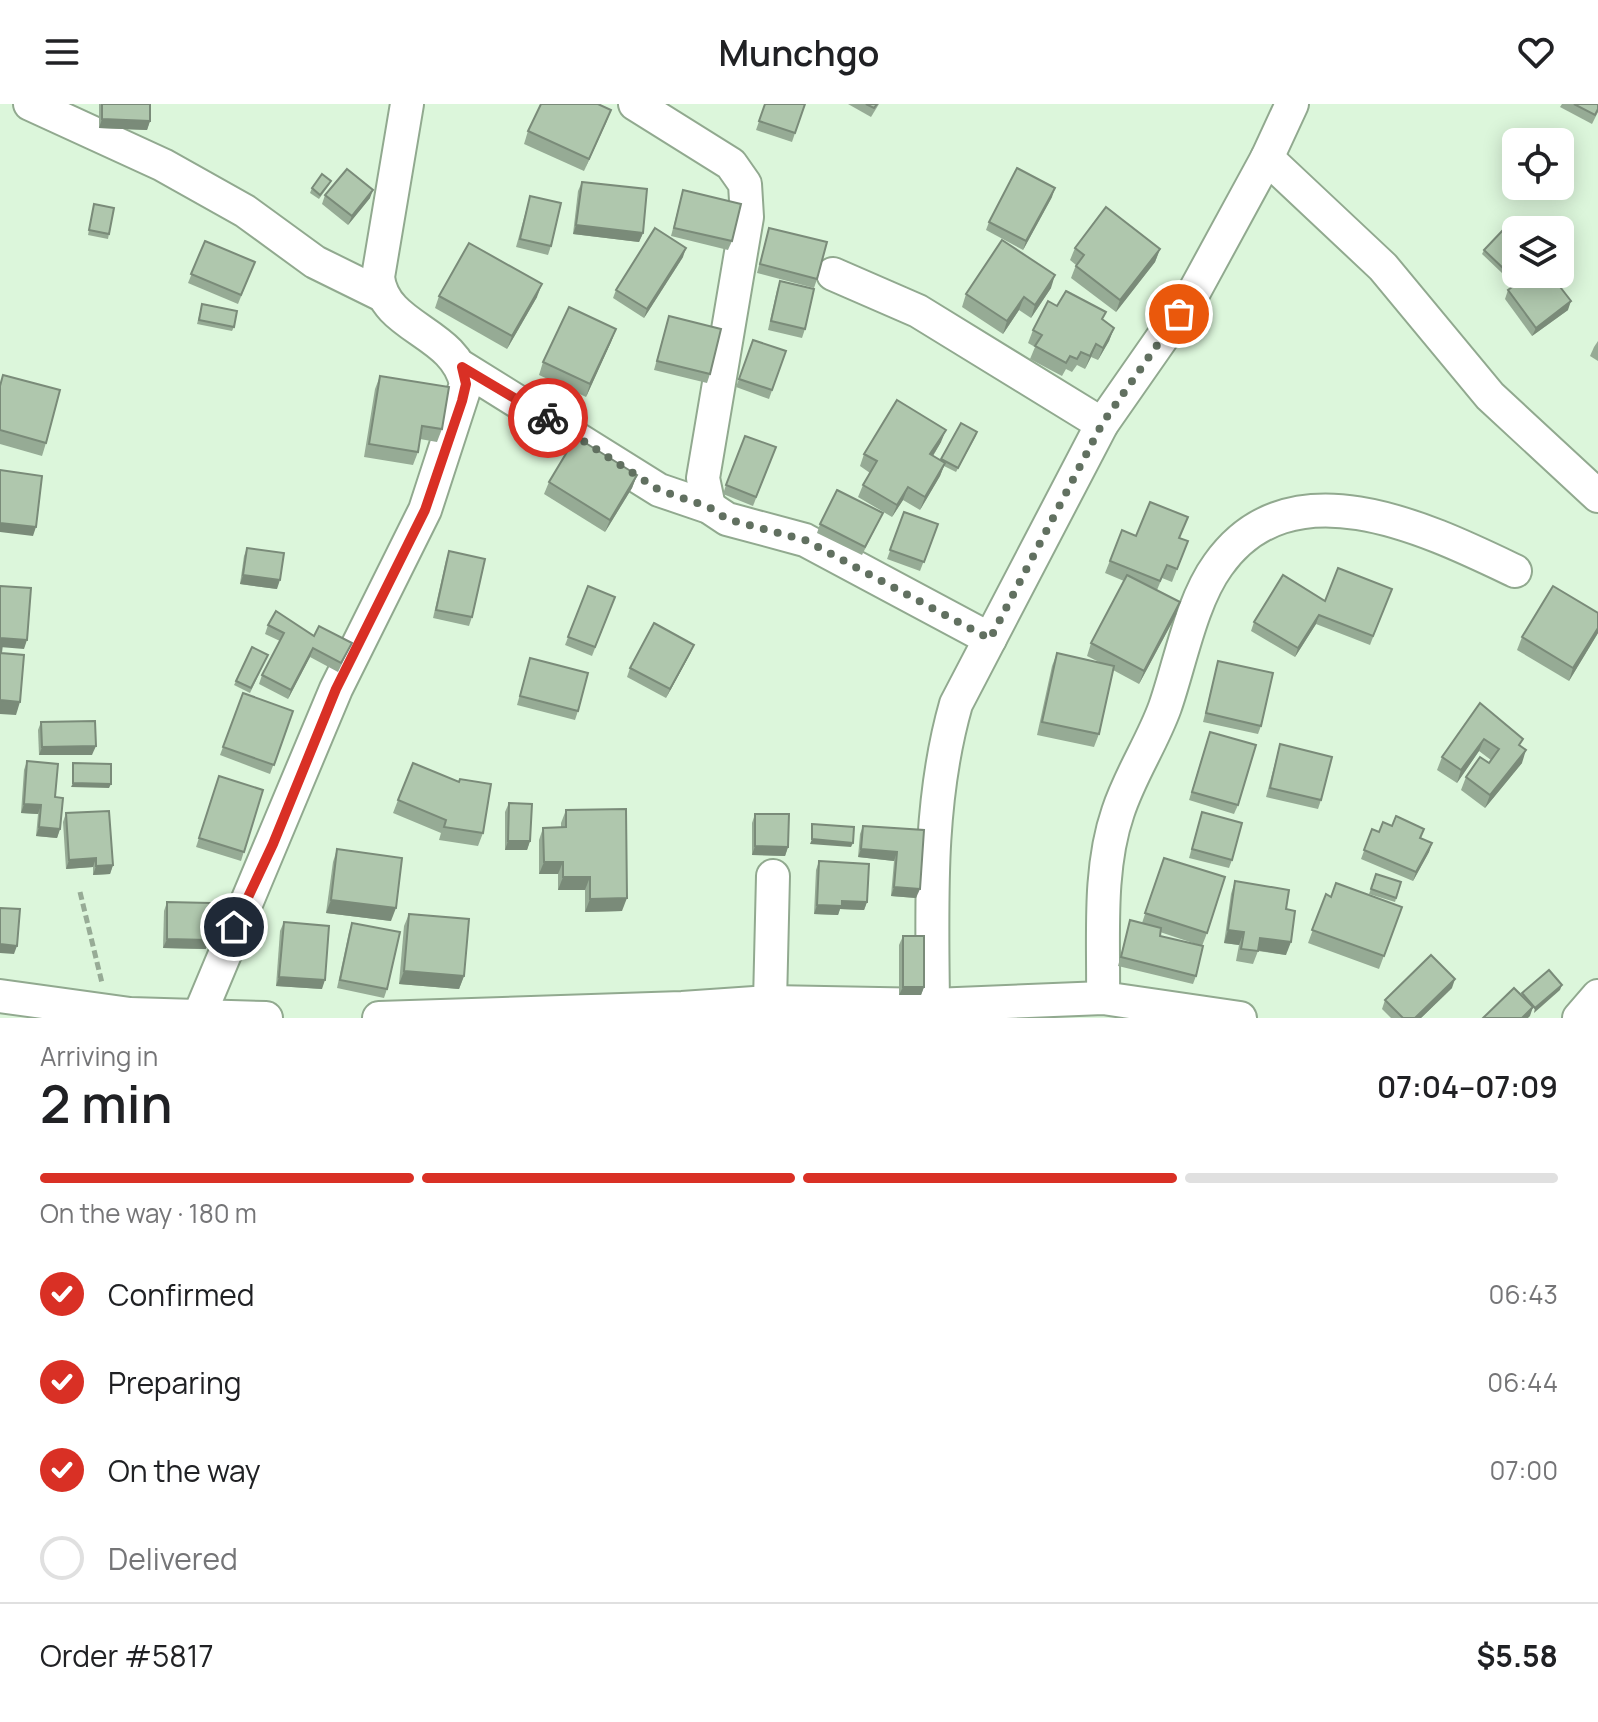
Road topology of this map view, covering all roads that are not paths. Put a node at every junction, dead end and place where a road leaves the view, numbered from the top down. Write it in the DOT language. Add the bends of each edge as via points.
graph roads {
  1 [pos="30,104"];
  2 [pos="407,104"];
  3 [pos="635,104"];
  4 [pos="1292,104"];
  5 [pos="1267,158"];
  6 [pos="833,274"];
  7 [pos="380,294"];
  8 [pos="462,367"];
  9 [pos="1102,424"];
  10 [pos="1598,496"];
  11 [pos="709,507"];
  12 [pos="1515,571"];
  13 [pos="990,639"];
  14 [pos="773,876"];
  15 [pos="0,996"];
  16 [pos="1598,996"];
  17 [pos="1103,998"];
  18 [pos="770,1002"];
  19 [pos="933,1005"];
  20 [pos="682,1013"];
  21 [pos="123,1014"];
  22 [pos="199,1016"];
  23 [pos="506,1016"];
  24 [pos="266,1018"];
  25 [pos="379,1018"];
  26 [pos="1240,1018"];
  27 [pos="1579,1018"];
  1 -- 7 [label="street" via="163,165 245,211 315,262"];
  2 -- 7 [label="street" via="378,277"];
  3 -- 11 [label="street" via="731,164 745,184 747,217 703,478"];
  4 -- 5 [label="street"];
  5 -- 9 [label="street" via="1194,292"];
  5 -- 10 [label="street" via="1383,267 1490,396"];
  6 -- 9 [label="street" via="918,311"];
  7 -- 8 [label="street" via="393,311 438,340"];
  8 -- 11 [label="street" via="659,490"];
  8 -- 22 [label="street" via="462,401 425,510 336,689"];
  9 -- 13 [label="street"];
  11 -- 13 [label="street" via="727,519 805,540"];
  12 -- 17 [label="street" via="1462,545 1342,510 1279,517 1246,536 1218,565 1201,597 1163,712 1117,814 1106,871"];
  13 -- 19 [label="street" via="956,704 942,754 932,863"];
  14 -- 18 [label="street"];
  15 -- 21 [label="street"];
  16 -- 27 [label="street"];
  17 -- 19 [label="street"];
  17 -- 26 [label="street"];
  18 -- 19 [label="street"];
  18 -- 20 [label="street"];
  20 -- 23 [label="street"];
  21 -- 22 [label="street"];
  22 -- 24 [label="street"];
  23 -- 25 [label="street"];
}
